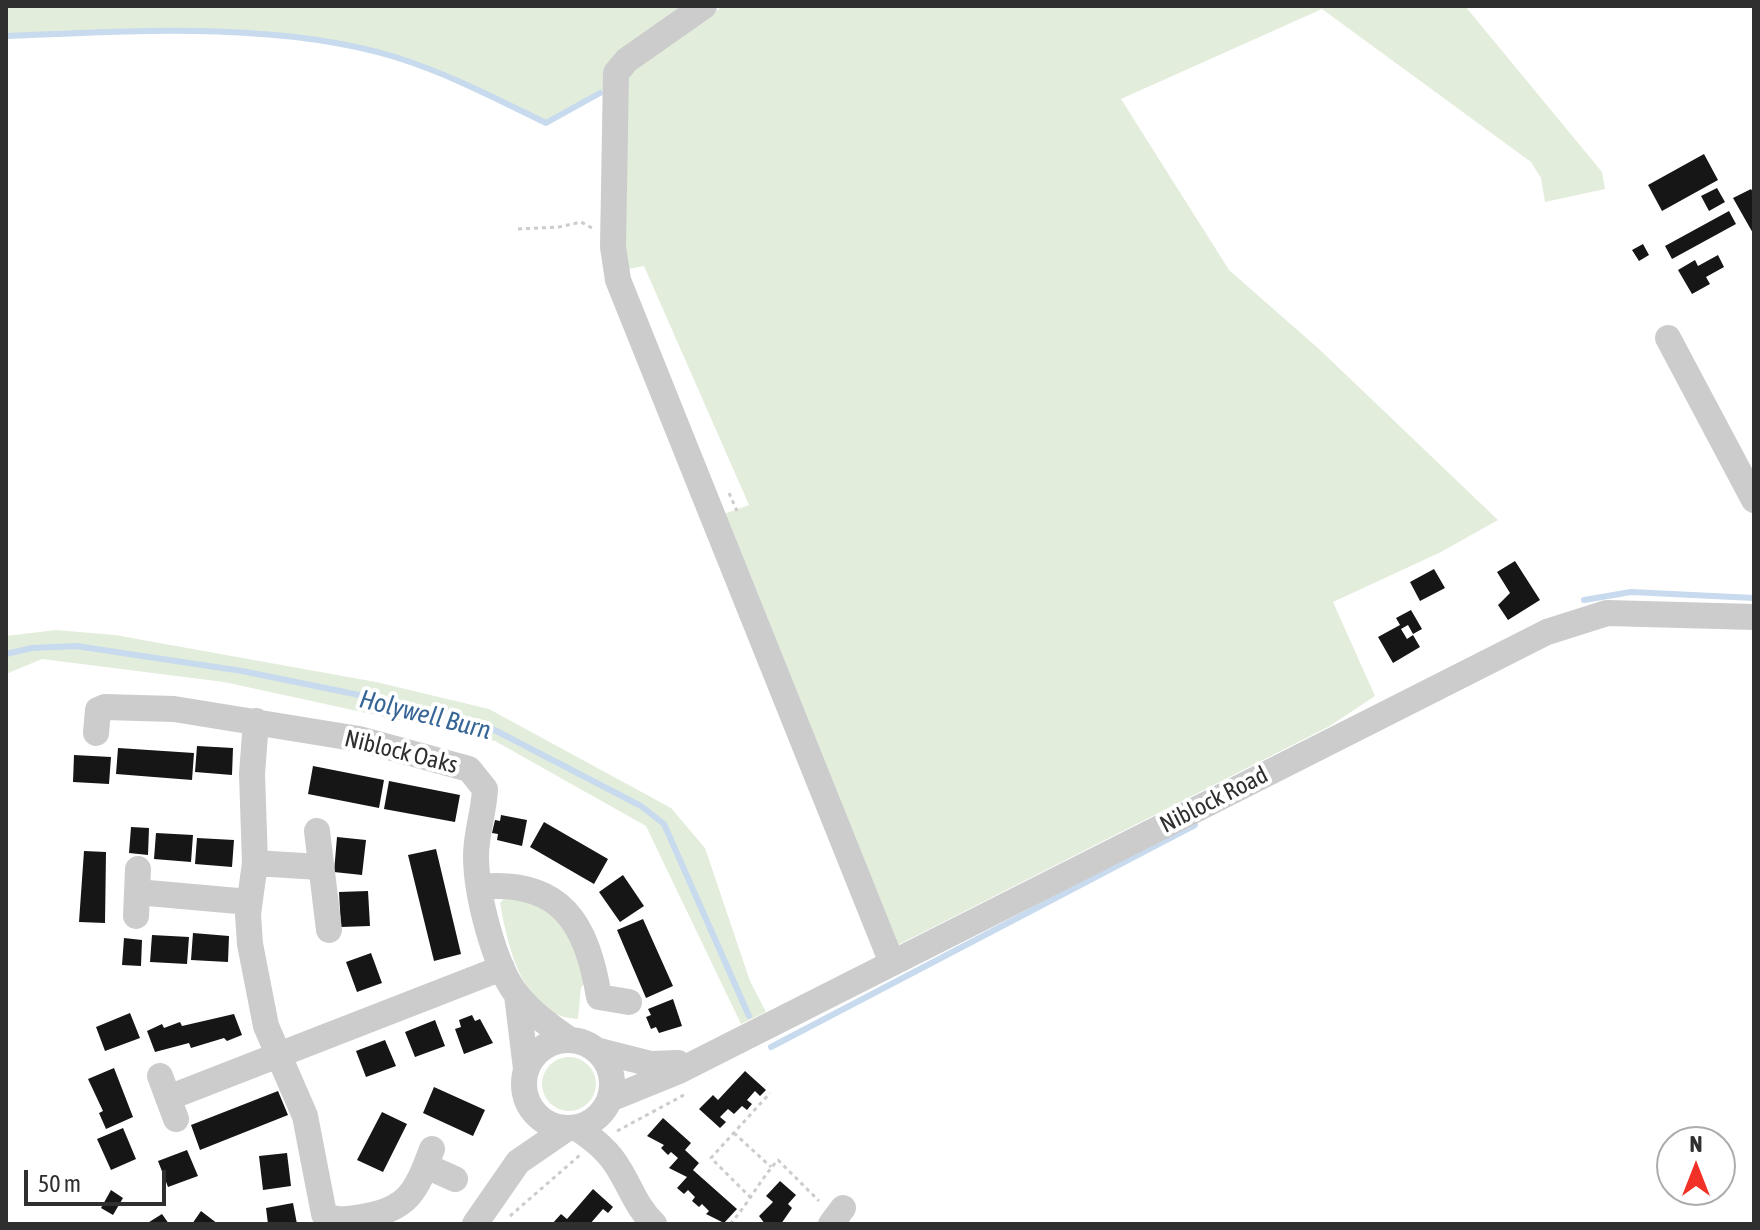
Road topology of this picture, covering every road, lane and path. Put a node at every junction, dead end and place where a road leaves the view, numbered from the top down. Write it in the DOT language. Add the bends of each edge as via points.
graph roads {
  1 [pos="704,6"];
  2 [pos="518,229"];
  3 [pos="593,229"];
  4 [pos="1668,338"];
  5 [pos="1754,500"];
  6 [pos="1754,617"];
  7 [pos="256,721"];
  8 [pos="96,733"];
  9 [pos="317,831"];
  10 [pos="255,863"];
  11 [pos="319,867"];
  12 [pos="479,887"];
  13 [pos="137,892"];
  14 [pos="249,902"];
  15 [pos="329,930"];
  16 [pos="892,963"];
  17 [pos="502,968"];
  18 [pos="517,995"];
  19 [pos="629,1002"];
  20 [pos="570,1040"];
  21 [pos="596,1050"];
  22 [pos="279,1054"];
  23 [pos="694,1063"];
  24 [pos="526,1069"];
  25 [pos="770,1093"];
  26 [pos="525,1097"];
  27 [pos="168,1098"];
  28 [pos="609,1101"];
  29 [pos="580,1133"];
  30 [pos="734,1133"];
  31 [pos="518,1162"];
  32 [pos="618,1166"];
  33 [pos="771,1167"];
  34 [pos="455,1179"];
  35 [pos="752,1199"];
  36 [pos="831,1214"];
  37 [pos="648,1222"];
  38 [pos="475,1224"];
  39 [pos="501,1224"];
  40 [pos="730,1224"];
  1 -- 16 [label="street" via="616,73 613,247 618,280"];
  2 -- 3 [label="path" via="581,222"];
  4 -- 5 [label="street"];
  6 -- 16 [label="street, Niblock Road" via="1607,613 1547,632"];
  7 -- 8 [label="street, Niblock Oaks" via="113,706 98,710"];
  7 -- 10 [label="street"];
  7 -- 12 [label="street, Niblock Oaks" via="359,739 469,769 485,789 476,855"];
  9 -- 11 [label="street"];
  10 -- 11 [label="street"];
  10 -- 14 [label="street"];
  11 -- 15 [label="street"];
  12 -- 17 [label="street, Niblock Oaks"];
  12 -- 19 [label="street" via="525,887 557,903 584,936 599,997"];
  13 -- 14 [label="street"];
  14 -- 22 [label="street" via="260,1002"];
  16 -- 23 [label="street, Niblock Road"];
  17 -- 18 [label="street, Niblock Oaks"];
  17 -- 22 [label="street"];
  18 -- 20 [label="street, Niblock Oaks"];
  18 -- 24 [label="street, Niblock Oaks"];
  20 -- 21 [label="street"];
  20 -- 24 [label="street" via="543,1047"];
  21 -- 23 [label="street, Niblock Road" via="651,1064"];
  21 -- 28 [label="street" via="611,1074"];
  22 -- 27 [label="street"];
  22 -- 34 [label="street" via="305,1116 324,1214 337,1220 389,1211 406,1201 429,1158"];
  23 -- 28 [label="street, Niblock Road"];
  24 -- 26 [label="street"];
  25 -- 30 [label="path"];
  26 -- 29 [label="street" via="540,1119"];
  26 -- 31 [label="street"];
  28 -- 29 [label="street"];
  28 -- 32 [label="street"];
  29 -- 31 [label="street"];
  29 -- 32 [label="street"];
  29 -- 39 [label="path"];
  30 -- 33 [label="path"];
  30 -- 35 [label="path" via="711,1158"];
  31 -- 38 [label="street"];
  32 -- 37 [label="street"];
  33 -- 35 [label="path"];
  33 -- 36 [label="path" via="778,1160"];
  35 -- 40 [label="path"];
}
